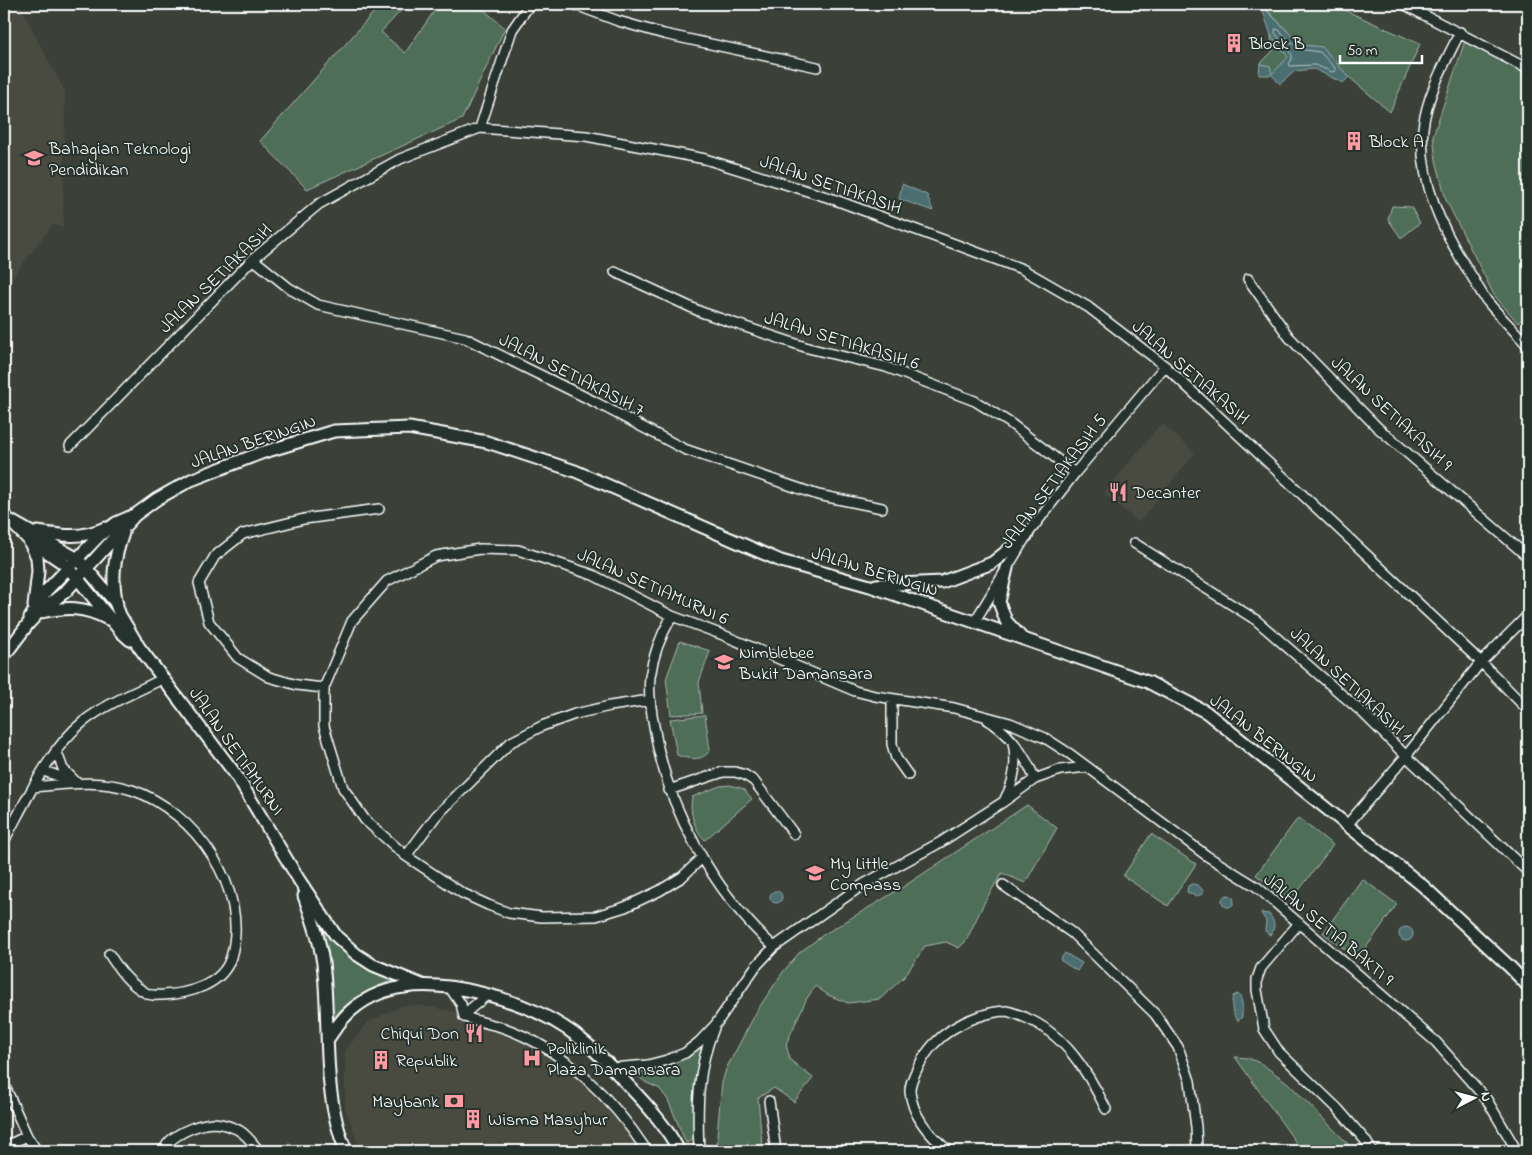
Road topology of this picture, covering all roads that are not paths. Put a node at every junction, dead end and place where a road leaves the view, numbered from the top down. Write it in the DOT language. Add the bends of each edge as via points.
graph roads {
  1 [pos="530,4"];
  2 [pos="573,4"];
  3 [pos="1402,4"];
  4 [pos="1460,32"];
  5 [pos="817,67"];
  6 [pos="1528,69"];
  7 [pos="480,128"];
  8 [pos="253,259"];
  9 [pos="615,272"];
  10 [pos="1248,279"];
  11 [pos="1528,346"];
  12 [pos="1165,366"];
  13 [pos="70,446"];
  14 [pos="1075,473"];
  15 [pos="882,508"];
  16 [pos="379,509"];
  17 [pos="8,518"];
  18 [pos="120,526"];
  19 [pos="29,535"];
  20 [pos="1027,535"];
  21 [pos="1134,543"];
  22 [pos="1528,557"];
  23 [pos="78,559"];
  24 [pos="68,568"];
  25 [pos="1007,568"];
  26 [pos="87,569"];
  27 [pos="78,578"];
  28 [pos="870,586"];
  29 [pos="37,611"];
  30 [pos="1528,615"];
  31 [pos="672,616"];
  32 [pos="116,618"];
  33 [pos="975,621"];
  34 [pos="1022,639"];
  35 [pos="4,656"];
  36 [pos="1482,662"];
  37 [pos="164,678"];
  38 [pos="324,688"];
  39 [pos="892,698"];
  40 [pos="650,700"];
  41 [pos="1528,710"];
  42 [pos="980,715"];
  43 [pos="1013,742"];
  44 [pos="56,750"];
  45 [pos="1406,756"];
  46 [pos="1087,767"];
  47 [pos="44,771"];
  48 [pos="908,775"];
  49 [pos="1035,779"];
  50 [pos="77,783"];
  51 [pos="34,788"];
  52 [pos="669,790"];
  53 [pos="1003,802"];
  54 [pos="1347,825"];
  55 [pos="794,834"];
  56 [pos="4,840"];
  57 [pos="406,856"];
  58 [pos="702,858"];
  59 [pos="1528,872"];
  60 [pos="299,880"];
  61 [pos="1003,885"];
  62 [pos="1299,922"];
  63 [pos="774,947"];
  64 [pos="109,954"];
  65 [pos="422,985"];
  66 [pos="1528,986"];
  67 [pos="450,988"];
  68 [pos="487,995"];
  69 [pos="464,1017"];
  70 [pos="716,1024"];
  71 [pos="328,1039"];
  72 [pos="612,1068"];
  73 [pos="4,1084"];
  74 [pos="768,1101"];
  75 [pos="1106,1109"];
  76 [pos="27,1136"];
  77 [pos="4,1147"];
  78 [pos="37,1151"];
  79 [pos="164,1151"];
  80 [pos="259,1151"];
  81 [pos="346,1151"];
  82 [pos="647,1151"];
  83 [pos="679,1151"];
  84 [pos="699,1151"];
  85 [pos="776,1151"];
  86 [pos="949,1151"];
  87 [pos="1197,1151"];
  88 [pos="1372,1151"];
  89 [pos="1517,1151"];
  1 -- 7 [label="street" via="512,30"];
  2 -- 5 [label="street" via="664,34"];
  3 -- 4 [label="street"];
  4 -- 6 [label="street"];
  4 -- 11 [label="street" via="1427,108 1423,129 1427,181 1454,249 1487,300"];
  7 -- 8 [label="street, JALAN SETIAKASIH" via="400,159 319,204"];
  7 -- 12 [label="street, JALAN SETIAKASIH" via="586,136 696,157 830,198 1022,269 1088,307"];
  8 -- 13 [label="street, JALAN SETIAKASIH"];
  8 -- 15 [label="street, JALAN SETIAKASIH 7" via="318,305 465,338 684,449 818,495"];
  9 -- 14 [label="street, JALAN SETIAKASIH 6" via="701,312 808,348 886,367 975,402"];
  10 -- 22 [label="street, JALAN SETIAKASIH 9" via="1290,337 1377,427"];
  12 -- 14 [label="street, JALAN SETIAKASIH 5"];
  12 -- 36 [label="street, JALAN SETIAKASIH"];
  14 -- 20 [label="street, JALAN SETIAKASIH 5"];
  16 -- 38 [label="street" via="304,519 244,534 215,556 199,584 209,622 238,658 268,677"];
  17 -- 19 [label="street"];
  18 -- 19 [label="street" via="68,537"];
  18 -- 23 [label="street, JALAN BERINGIN" via="99,536"];
  18 -- 26 [label="street, JALAN BERINGIN"];
  18 -- 28 [label="street, JALAN BERINGIN" via="156,499 191,480 261,453 334,431 409,428 487,442 575,471 781,561"];
  18 -- 32 [label="street" via="113,579"];
  19 -- 23 [label="street, JALAN SETIAMURNI"];
  19 -- 24 [label="street, JALAN SETIAMURNI"];
  19 -- 29 [label="street" via="38,571"];
  20 -- 25 [label="street, JALAN SETIAKASIH 5"];
  20 -- 28 [label="street" via="992,563 942,582"];
  21 -- 45 [label="street, JALAN SETIAKASIH 1" via="1256,620 1363,713"];
  23 -- 24 [label="street, JALAN BERINGIN"];
  23 -- 26 [label="street, JALAN SETIAMURNI"];
  24 -- 27 [label="street, JALAN SETIAMURNI"];
  24 -- 29 [label="street, JALAN BERINGIN" via="46,591"];
  25 -- 33 [label="street, JALAN SETIAKASIH 5"];
  25 -- 34 [label="street" via="999,602 1006,621"];
  26 -- 27 [label="street, JALAN BERINGIN"];
  26 -- 32 [label="street, JALAN SETIAMURNI" via="114,602"];
  27 -- 29 [label="street, JALAN BERINGIN" via="56,600"];
  27 -- 32 [label="street, JALAN SETIAMURNI"];
  28 -- 33 [label="street, JALAN BERINGIN"];
  29 -- 32 [label="street" via="82,608"];
  29 -- 35 [label="street, JALAN BERINGIN"];
  30 -- 36 [label="street"];
  31 -- 38 [label="street, JALAN SETIAMURNI 6" via="593,574 518,550 480,548 436,556 387,581 352,621"];
  31 -- 39 [label="street, JALAN SETIAMURNI 6" via="855,691"];
  31 -- 40 [label="street" via="654,656"];
  32 -- 37 [label="street, JALAN SETIAMURNI"];
  33 -- 34 [label="street, JALAN BERINGIN"];
  34 -- 54 [label="street, JALAN BERINGIN" via="1148,682 1206,712"];
  36 -- 41 [label="street, JALAN SETIAKASIH"];
  36 -- 45 [label="street"];
  37 -- 44 [label="street" via="99,710 81,723"];
  37 -- 60 [label="street, JALAN SETIAMURNI" via="236,775"];
  38 -- 57 [label="street, JALAN SETIAMURNI 6" via="324,726 343,788 365,820"];
  39 -- 42 [label="street, JALAN SETIAMURNI 6"];
  39 -- 48 [label="street" via="892,744 896,758"];
  40 -- 52 [label="street" via="657,746"];
  40 -- 57 [label="street" via="575,714 511,742 436,816"];
  42 -- 43 [label="street, JALAN SETIAMURNI 6"];
  42 -- 46 [label="street, JALAN SETIAMURNI 6" via="1032,732"];
  43 -- 49 [label="street, JALAN SETIAMURNI 6"];
  43 -- 53 [label="street" via="1014,773"];
  44 -- 47 [label="street"];
  44 -- 50 [label="street" via="63,769"];
  45 -- 54 [label="street"];
  45 -- 59 [label="street, JALAN SETIAKASIH 1"];
  46 -- 49 [label="street" via="1060,770"];
  46 -- 62 [label="street, JALAN SETIA BAKTI 9" via="1207,856 1257,887"];
  47 -- 50 [label="street"];
  47 -- 51 [label="street"];
  49 -- 53 [label="street"];
  50 -- 51 [label="street"];
  50 -- 64 [label="street" via="130,789 149,796 180,816 217,864 230,891 235,916 231,959 220,976 201,988 178,994 150,995 125,979"];
  51 -- 56 [label="street"];
  52 -- 55 [label="street" via="723,772 745,775 754,781"];
  52 -- 58 [label="street"];
  53 -- 63 [label="street" via="941,842 864,884"];
  54 -- 66 [label="street, JALAN BERINGIN" via="1424,886"];
  57 -- 58 [label="street, JALAN SETIAMURNI 6" via="462,893 488,905 509,913 542,917 596,916 625,907 659,891"];
  58 -- 63 [label="street" via="763,938"];
  60 -- 65 [label="street, JALAN SETIAMURNI" via="336,936 356,954 373,965"];
  60 -- 71 [label="street, JALAN SETIAMURNI" via="322,954"];
  61 -- 87 [label="street" via="1072,933 1155,1014 1178,1047 1190,1081"];
  62 -- 88 [label="street" via="1261,968 1257,978 1264,1029 1280,1052 1338,1108"];
  62 -- 89 [label="street, JALAN SETIA BAKTI 9" via="1436,1042 1487,1100"];
  63 -- 70 [label="street" via="756,966"];
  65 -- 67 [label="street, JALAN SETIAMURNI"];
  65 -- 71 [label="street, JALAN SETIAMURNI" via="394,988 358,1004"];
  67 -- 68 [label="street, JALAN SETIAMURNI"];
  67 -- 69 [label="street" via="461,1004"];
  68 -- 69 [label="street"];
  68 -- 72 [label="street, JALAN SETIAMURNI" via="516,1003 553,1020 584,1041"];
  69 -- 82 [label="street" via="505,1029 558,1057 606,1098"];
  70 -- 72 [label="street" via="686,1053 648,1065"];
  70 -- 84 [label="street" via="704,1057 697,1100"];
  71 -- 81 [label="street" via="329,1086"];
  72 -- 83 [label="street, JALAN SETIAMURNI" via="654,1113"];
  73 -- 76 [label="street"];
  74 -- 85 [label="street"];
  75 -- 86 [label="street" via="1078,1060 1059,1040 1040,1025 1008,1011 988,1014 962,1022 940,1037 918,1066 910,1091 917,1114 929,1134"];
  76 -- 77 [label="street"];
  76 -- 78 [label="street"];
  79 -- 80 [label="street" via="179,1134 215,1123 241,1131"];
}
